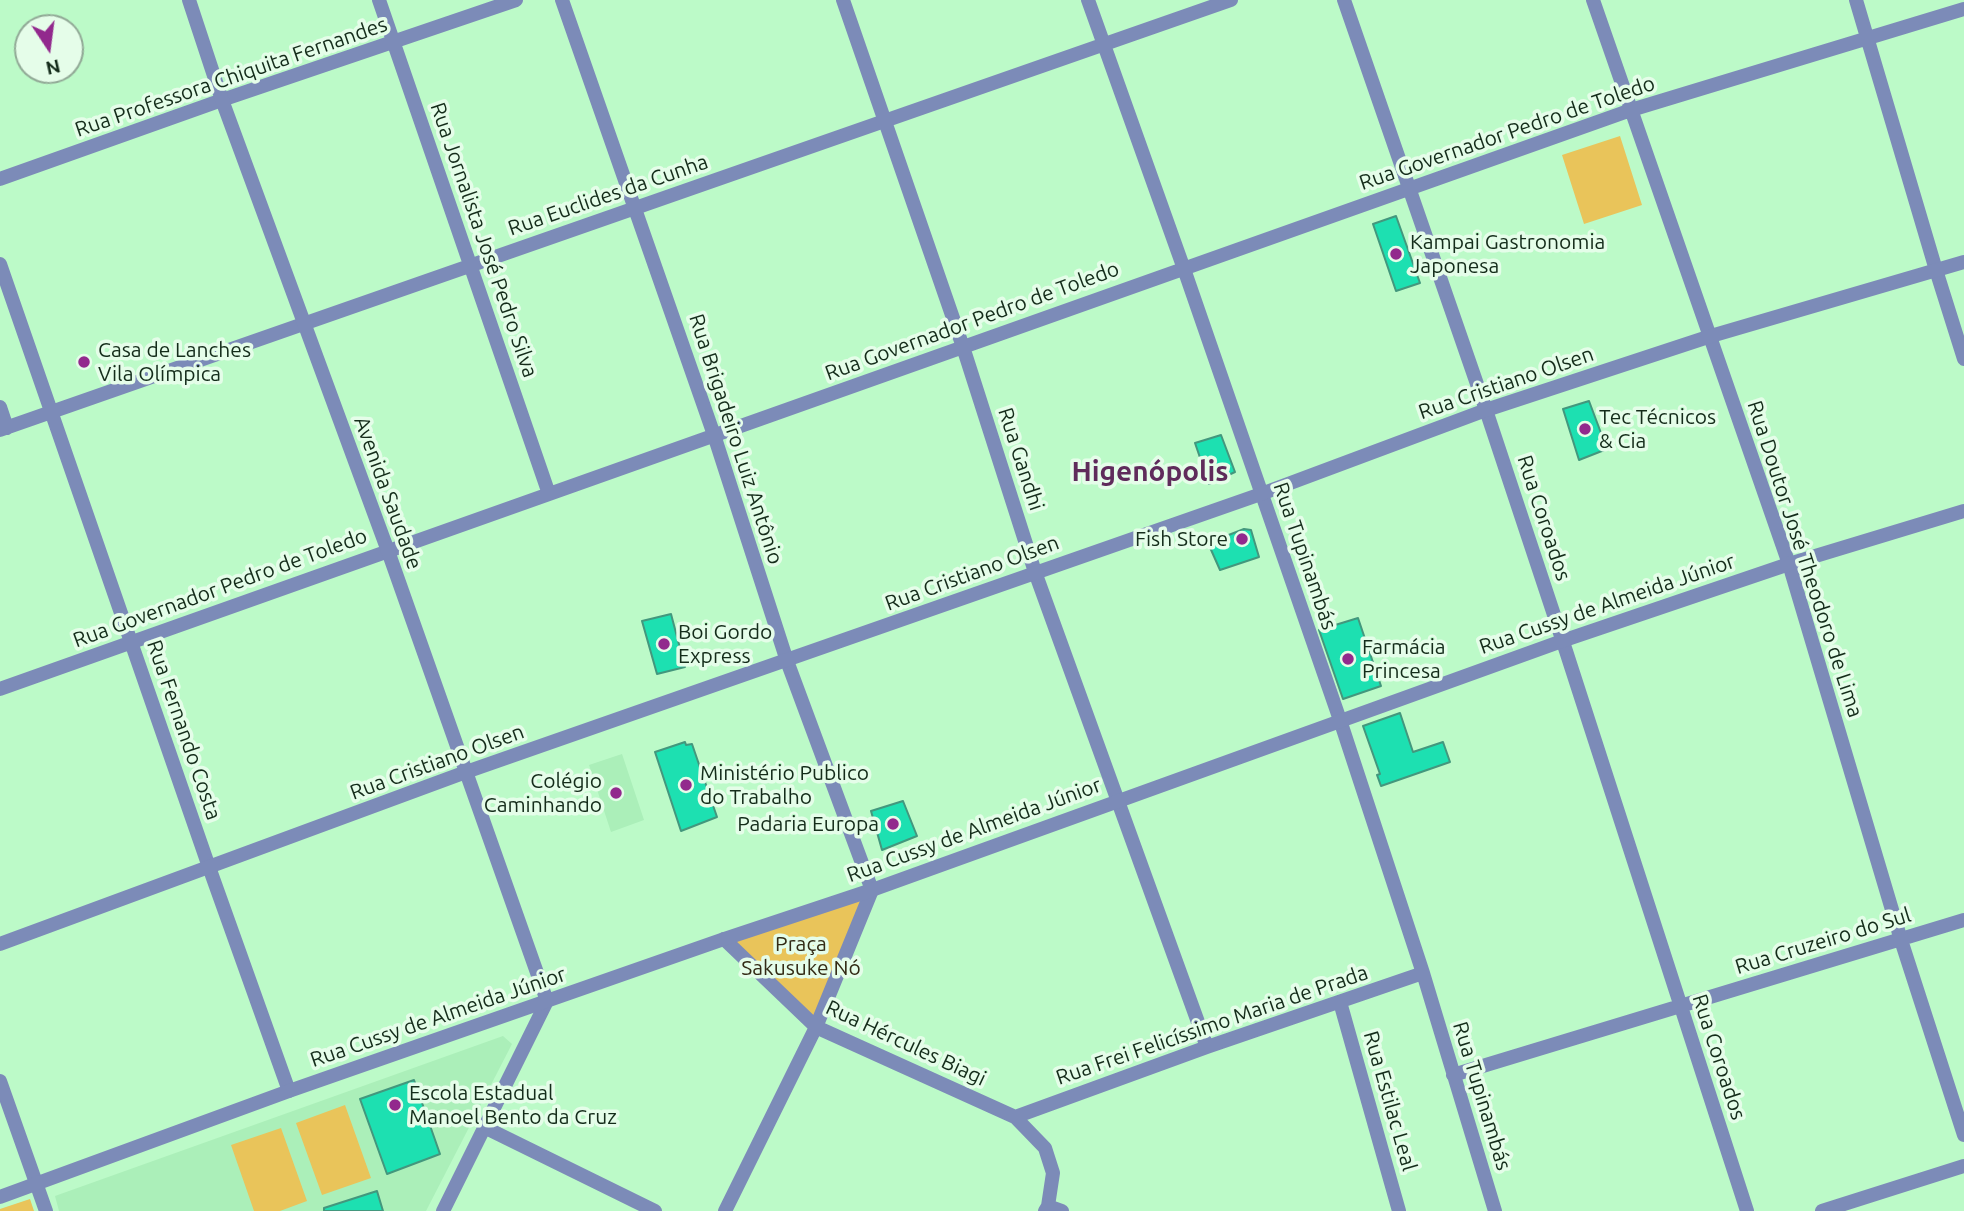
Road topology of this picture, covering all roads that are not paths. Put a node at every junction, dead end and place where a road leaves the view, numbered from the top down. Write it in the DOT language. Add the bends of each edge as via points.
graph roads {
  1 [pos="189,0"];
  2 [pos="379,0"];
  3 [pos="516,0"];
  4 [pos="562,0"];
  5 [pos="843,0"];
  6 [pos="1088,0"];
  7 [pos="1231,0"];
  8 [pos="1344,0"];
  9 [pos="1593,0"];
  10 [pos="1856,0"];
  11 [pos="1964,9"];
  12 [pos="1869,37"];
  13 [pos="394,43"];
  14 [pos="1103,45"];
  15 [pos="222,100"];
  16 [pos="1631,110"];
  17 [pos="885,121"];
  18 [pos="0,180"];
  19 [pos="1410,189"];
  20 [pos="636,208"];
  21 [pos="1964,262"];
  22 [pos="0,264"];
  23 [pos="471,266"];
  24 [pos="1184,269"];
  25 [pos="1936,271"];
  26 [pos="303,325"];
  27 [pos="1711,336"];
  28 [pos="963,347"];
  29 [pos="1964,359"];
  30 [pos="0,407"];
  31 [pos="1486,410"];
  32 [pos="51,413"];
  33 [pos="4,429"];
  34 [pos="714,435"];
  35 [pos="549,494"];
  36 [pos="1261,494"];
  37 [pos="1964,511"];
  38 [pos="388,551"];
  39 [pos="1789,564"];
  40 [pos="1035,572"];
  41 [pos="1562,640"];
  42 [pos="131,642"];
  43 [pos="787,660"];
  44 [pos="0,689"];
  45 [pos="1340,720"];
  46 [pos="466,772"];
  47 [pos="1119,800"];
  48 [pos="209,867"];
  49 [pos="872,890"];
  50 [pos="1964,920"];
  51 [pos="724,939"];
  52 [pos="1901,940"];
  53 [pos="0,944"];
  54 [pos="1423,974"];
  55 [pos="547,1001"];
  56 [pos="1340,1002"];
  57 [pos="1679,1005"];
  58 [pos="816,1027"];
  59 [pos="1207,1047"];
  60 [pos="1453,1075"];
  61 [pos="0,1081"];
  62 [pos="289,1091"];
  63 [pos="1015,1117"];
  64 [pos="484,1127"];
  65 [pos="1964,1135"];
  66 [pos="1964,1166"];
  67 [pos="38,1184"];
  68 [pos="0,1197"];
  69 [pos="1052,1209"];
  70 [pos="46,1211"];
  71 [pos="443,1211"];
  72 [pos="654,1211"];
  73 [pos="725,1211"];
  74 [pos="1399,1211"];
  75 [pos="1494,1211"];
  76 [pos="1747,1211"];
  77 [pos="1822,1211"];
  1 -- 15 [label="street, Avenida Saudade"];
  2 -- 13 [label="street, Rua Jornalista José Pedro Silva"];
  3 -- 13 [label="street, Rua Professora Chiquita Fernandes"];
  4 -- 20 [label="street, Rua Brigadeiro Luiz Antônio"];
  5 -- 17 [label="street, Rua Gandhi"];
  6 -- 14 [label="street, Rua Tupinambás"];
  7 -- 14 [label="street, Rua Euclides da Cunha"];
  8 -- 19 [label="street, Rua Coroados"];
  9 -- 16 [label="street, Rua Doutor José Theodoro de Lima"];
  10 -- 12 [label="street"];
  11 -- 12 [label="street, Rua Governador Pedro de Toledo"];
  12 -- 16 [label="street, Rua Governador Pedro de Toledo"];
  12 -- 25 [label="street"];
  13 -- 15 [label="street, Rua Professora Chiquita Fernandes"];
  13 -- 23 [label="street, Rua Jornalista José Pedro Silva"];
  14 -- 17 [label="street, Rua Euclides da Cunha"];
  14 -- 24 [label="street, Rua Tupinambás"];
  15 -- 18 [label="street, Rua Professora Chiquita Fernandes"];
  15 -- 26 [label="street, Avenida Saudade"];
  16 -- 19 [label="street, Rua Governador Pedro de Toledo"];
  16 -- 27 [label="street, Rua Doutor José Theodoro de Lima"];
  17 -- 20 [label="street, Rua Euclides da Cunha"];
  17 -- 28 [label="street, Rua Gandhi"];
  19 -- 24 [label="street, Rua Governador Pedro de Toledo"];
  19 -- 31 [label="street, Rua Coroados"];
  20 -- 23 [label="street, Rua Euclides da Cunha"];
  20 -- 34 [label="street, Rua Brigadeiro Luiz Antônio"];
  21 -- 25 [label="street, Rua Cristiano Olsen"];
  22 -- 32 [label="street, Rua Fernando Costa"];
  23 -- 26 [label="street, Rua Euclides da Cunha"];
  23 -- 35 [label="street, Rua Jornalista José Pedro Silva"];
  24 -- 28 [label="street, Rua Governador Pedro de Toledo"];
  24 -- 36 [label="street, Rua Tupinambás"];
  25 -- 27 [label="street, Rua Cristiano Olsen"];
  25 -- 29 [label="street"];
  26 -- 32 [label="street, Rua Euclides da Cunha"];
  26 -- 38 [label="street, Avenida Saudade"];
  27 -- 31 [label="street, Rua Cristiano Olsen"];
  27 -- 39 [label="street, Rua Doutor José Theodoro de Lima"];
  28 -- 34 [label="street, Rua Governador Pedro de Toledo"];
  28 -- 40 [label="street, Rua Gandhi"];
  30 -- 33 [label="street"];
  31 -- 36 [label="street, Rua Cristiano Olsen"];
  31 -- 41 [label="street, Rua Coroados"];
  32 -- 33 [label="street, Rua Euclides da Cunha"];
  32 -- 42 [label="street, Rua Fernando Costa"];
  34 -- 35 [label="street, Rua Governador Pedro de Toledo"];
  34 -- 43 [label="street, Rua Brigadeiro Luiz Antônio"];
  35 -- 38 [label="street, Rua Governador Pedro de Toledo"];
  36 -- 40 [label="street, Rua Cristiano Olsen"];
  36 -- 45 [label="street, Rua Tupinambás"];
  37 -- 39 [label="street, Rua Cussy de Almeida Júnior"];
  38 -- 42 [label="street, Rua Governador Pedro de Toledo"];
  38 -- 46 [label="street, Avenida Saudade"];
  39 -- 41 [label="street, Rua Cussy de Almeida Júnior"];
  39 -- 52 [label="street, Rua Doutor José Theodoro de Lima"];
  40 -- 43 [label="street, Rua Cristiano Olsen"];
  40 -- 47 [label="street, Rua Gandhi"];
  41 -- 45 [label="street, Rua Cussy de Almeida Júnior"];
  41 -- 57 [label="street, Rua Coroados"];
  42 -- 44 [label="street, Rua Governador Pedro de Toledo"];
  42 -- 48 [label="street, Rua Fernando Costa"];
  43 -- 46 [label="street, Rua Cristiano Olsen"];
  43 -- 49 [label="street, Rua Brigadeiro Luiz Antônio"];
  45 -- 47 [label="street, Rua Cussy de Almeida Júnior"];
  45 -- 54 [label="street, Rua Tupinambás"];
  46 -- 48 [label="street, Rua Cristiano Olsen"];
  46 -- 55 [label="street, Avenida Saudade"];
  47 -- 49 [label="street, Rua Cussy de Almeida Júnior"];
  47 -- 59 [label="street, Rua Gandhi"];
  48 -- 53 [label="street, Rua Cristiano Olsen"];
  48 -- 62 [label="street, Rua Fernando Costa"];
  49 -- 51 [label="street, Rua Cussy de Almeida Júnior"];
  49 -- 58 [label="street"];
  50 -- 52 [label="street, Rua Cruzeiro do Sul"];
  51 -- 55 [label="street, Rua Cussy de Almeida Júnior"];
  51 -- 58 [label="street, Rua Hércules Biagi"];
  52 -- 57 [label="street, Rua Cruzeiro do Sul"];
  52 -- 65 [label="street, Rua Doutor José Theodoro de Lima"];
  54 -- 56 [label="street, Rua Frei Felicíssimo Maria de Prada"];
  54 -- 60 [label="street, Rua Tupinambás"];
  55 -- 62 [label="street, Rua Cussy de Almeida Júnior"];
  55 -- 64 [label="street"];
  56 -- 59 [label="street, Rua Frei Felicíssimo Maria de Prada"];
  56 -- 74 [label="street, Rua Estilac Leal"];
  57 -- 60 [label="street, Rua Cruzeiro do Sul"];
  57 -- 76 [label="street, Rua Coroados"];
  58 -- 63 [label="street, Rua Hércules Biagi"];
  58 -- 73 [label="street"];
  59 -- 63 [label="street, Rua Frei Felicíssimo Maria de Prada"];
  60 -- 75 [label="street, Rua Tupinambás"];
  61 -- 67 [label="street"];
  62 -- 67 [label="street, Rua Cussy de Almeida Júnior"];
  63 -- 69 [label="street" via="1045,1148 1053,1173"];
  64 -- 71 [label="street"];
  64 -- 72 [label="street"];
  66 -- 77 [label="street"];
  67 -- 68 [label="street, Rua Cussy de Almeida Júnior"];
  67 -- 70 [label="street"];
}
